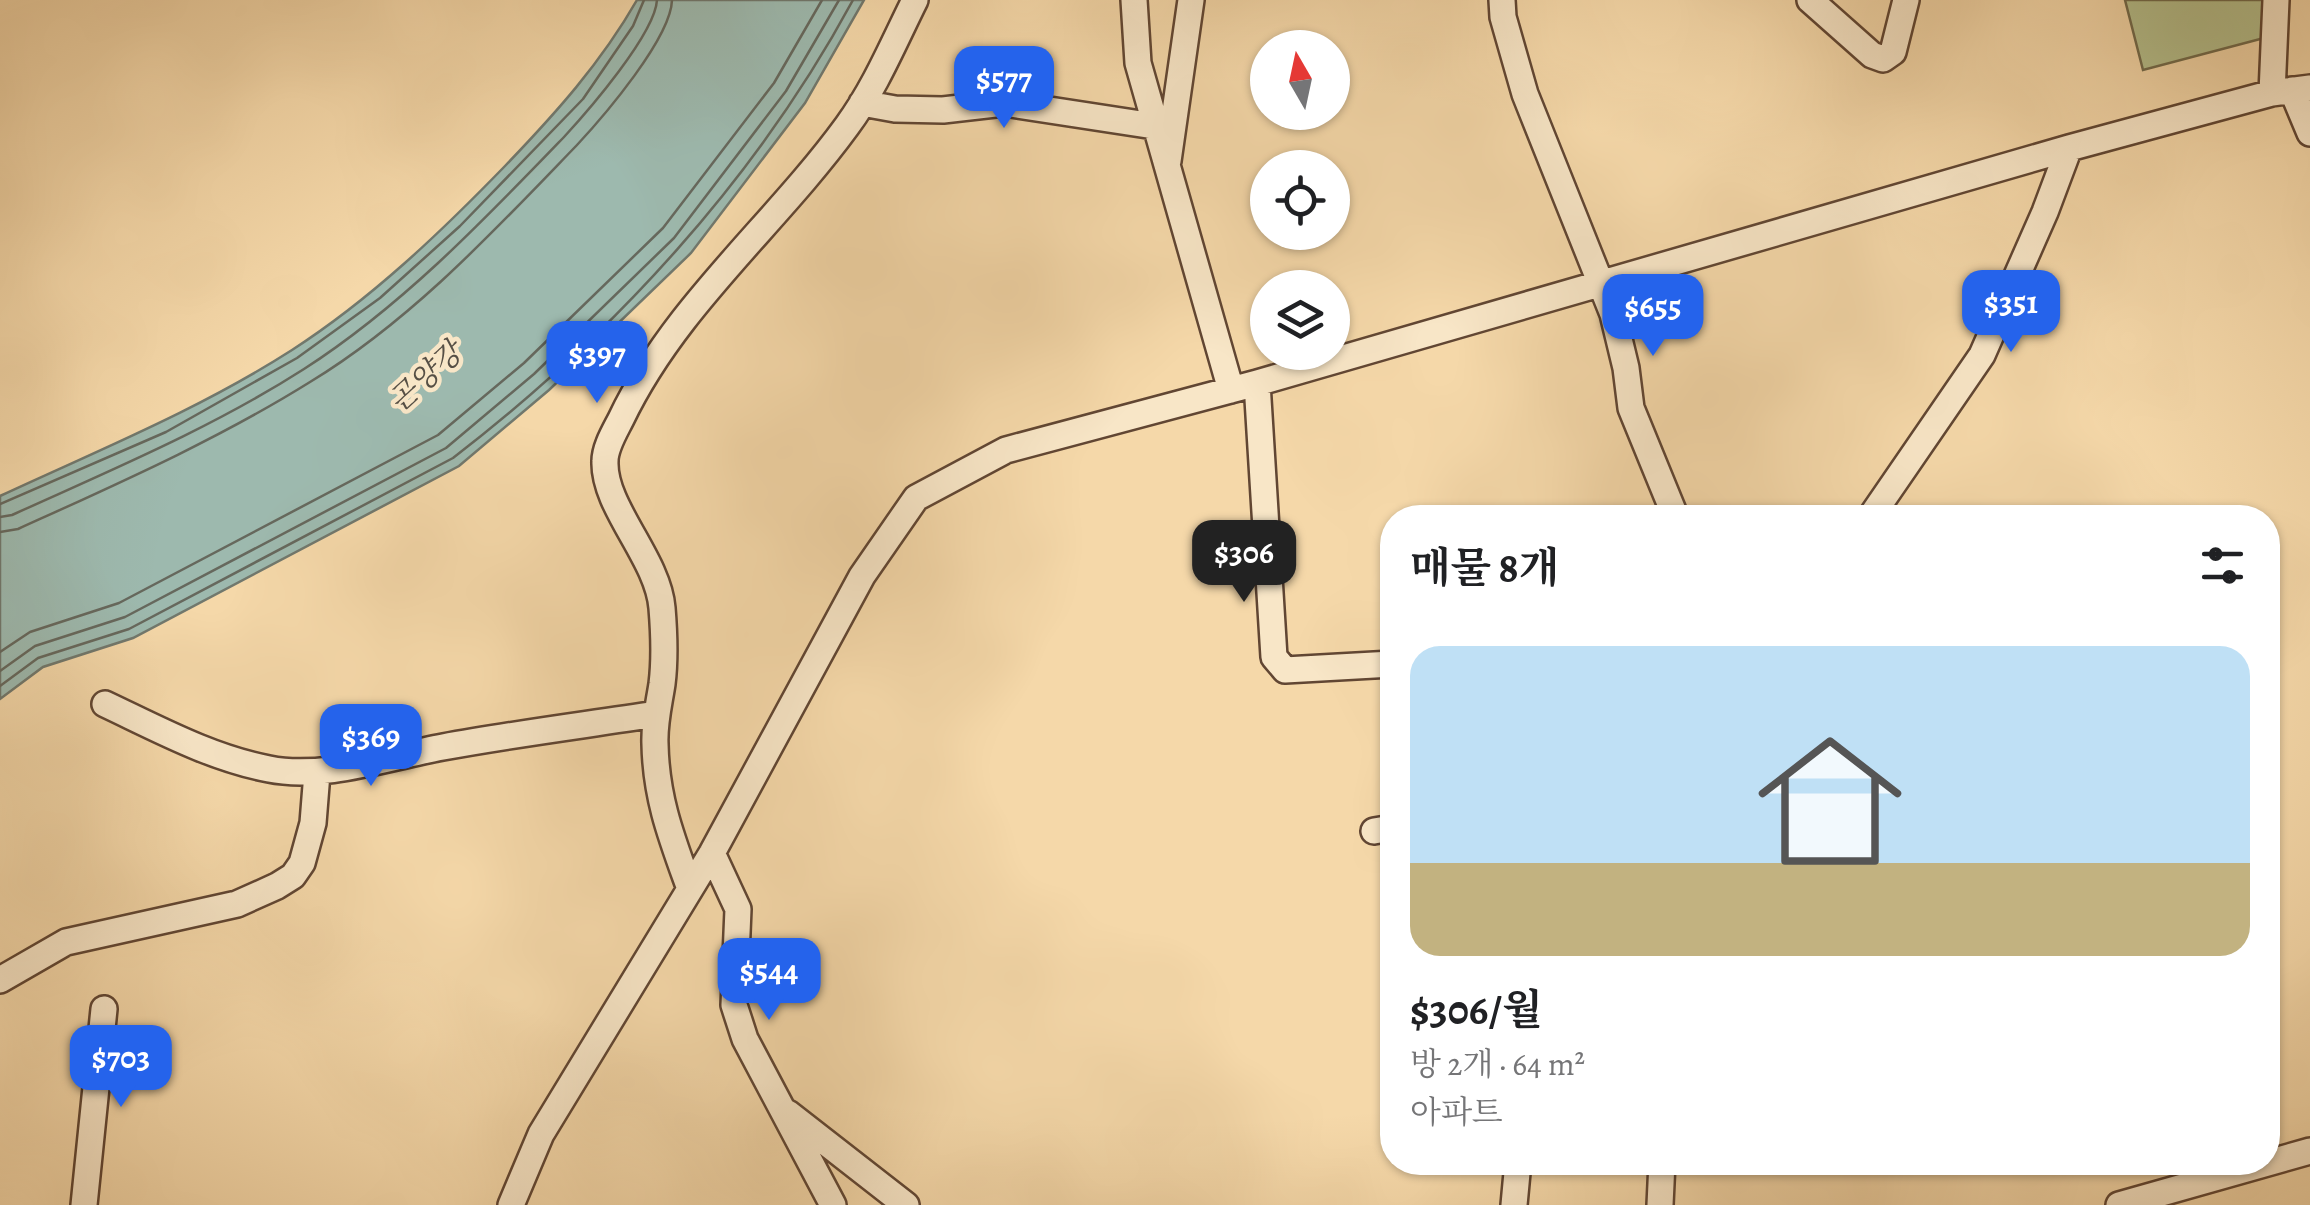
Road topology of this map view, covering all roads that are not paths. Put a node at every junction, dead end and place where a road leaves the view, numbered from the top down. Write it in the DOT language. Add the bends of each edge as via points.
graph roads {
  1 [pos="915,0"];
  2 [pos="1134,0"];
  3 [pos="1191,0"];
  4 [pos="1502,0"];
  5 [pos="1810,0"];
  6 [pos="1906,0"];
  7 [pos="2276,0"];
  8 [pos="2292,90"];
  9 [pos="862,103"];
  10 [pos="1154,126"];
  11 [pos="2310,132"];
  12 [pos="2069,148"];
  13 [pos="1168,161"];
  14 [pos="1600,284"];
  15 [pos="1257,383"];
  16 [pos="1230,390"];
  17 [pos="1671,505"];
  18 [pos="1879,505"];
  19 [pos="1380,665"];
  20 [pos="105,704"];
  21 [pos="656,714"];
  22 [pos="317,773"];
  23 [pos="712,853"];
  24 [pos="690,890"];
  25 [pos="0,980"];
  26 [pos="104,1009"];
  27 [pos="780,1108"];
  28 [pos="2310,1151"];
  29 [pos="2280,1159"];
  30 [pos="1517,1175"];
  31 [pos="1661,1175"];
  32 [pos="2225,1175"];
  33 [pos="84,1205"];
  34 [pos="511,1205"];
  35 [pos="832,1205"];
  36 [pos="906,1205"];
  37 [pos="1514,1205"];
  38 [pos="1660,1205"];
  39 [pos="2119,1205"];
  1 -- 9 [label="street"];
  2 -- 10 [label="street" via="1138,63"];
  3 -- 13 [label="street"];
  4 -- 14 [label="street" via="1525,94"];
  5 -- 6 [label="street" via="1883,59 1893,52"];
  7 -- 8 [label="street"];
  8 -- 11 [label="street"];
  8 -- 12 [label="street"];
  9 -- 10 [label="street" via="894,110 1004,103"];
  9 -- 21 [label="street" via="678,327 638,385 610,444 605,462 611,489 662,607"];
  10 -- 13 [label="street"];
  12 -- 14 [label="street"];
  12 -- 18 [label="street" via="1982,355"];
  13 -- 16 [label="street"];
  14 -- 15 [label="street"];
  14 -- 17 [label="street" via="1613,314 1631,408"];
  15 -- 16 [label="street"];
  15 -- 19 [label="street" via="1274,657 1285,670"];
  16 -- 23 [label="street" via="1006,450 916,498 862,576"];
  20 -- 22 [label="street" via="238,761"];
  21 -- 22 [label="street"];
  21 -- 24 [label="street" via="658,792"];
  22 -- 25 [label="street" via="313,823 293,876 237,904 66,942"];
  23 -- 24 [label="street"];
  23 -- 27 [label="street" via="738,909 734,1005"];
  24 -- 34 [label="street" via="541,1134"];
  26 -- 33 [label="street"];
  27 -- 35 [label="street"];
  27 -- 36 [label="street"];
  28 -- 29 [label="street"];
  30 -- 37 [label="street"];
  31 -- 38 [label="street"];
  32 -- 39 [label="street"];
}
